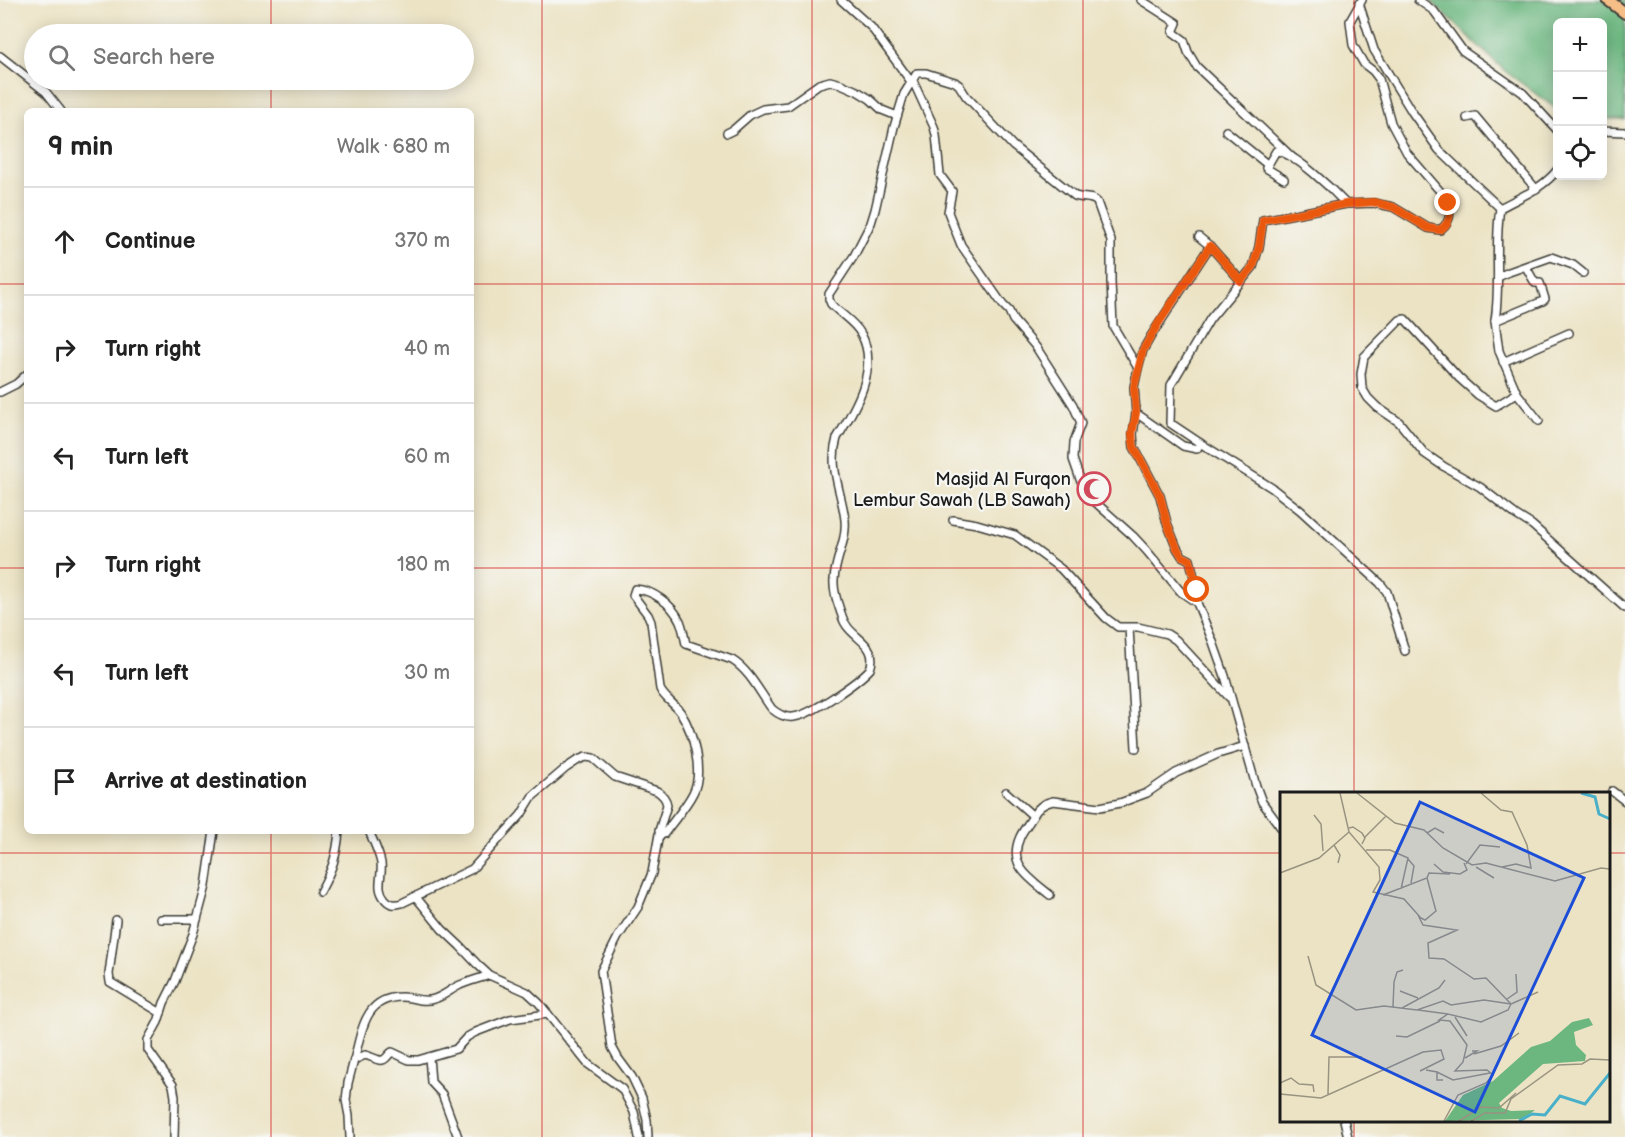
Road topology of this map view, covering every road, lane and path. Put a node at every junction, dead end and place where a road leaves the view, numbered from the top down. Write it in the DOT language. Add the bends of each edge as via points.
graph roads {
  1 [pos="841,0"];
  2 [pos="1141,0"];
  3 [pos="1418,0"];
  4 [pos="1608,0"];
  5 [pos="1360,1"];
  6 [pos="1625,13"];
  7 [pos="1350,21"];
  8 [pos="1365,23"];
  9 [pos="0,56"];
  10 [pos="24,75"];
  11 [pos="912,82"];
  12 [pos="43,90"];
  13 [pos="59,108"];
  14 [pos="897,116"];
  15 [pos="1467,118"];
  16 [pos="1553,127"];
  17 [pos="1226,131"];
  18 [pos="1607,131"];
  19 [pos="1625,132"];
  20 [pos="727,133"];
  21 [pos="1295,160"];
  22 [pos="1268,165"];
  23 [pos="1553,174"];
  24 [pos="1284,180"];
  25 [pos="1536,189"];
  26 [pos="1346,204"];
  27 [pos="1500,208"];
  28 [pos="1199,237"];
  29 [pos="1210,246"];
  30 [pos="1526,267"];
  31 [pos="1583,273"];
  32 [pos="1498,278"];
  33 [pos="1241,281"];
  34 [pos="1495,321"];
  35 [pos="1569,333"];
  36 [pos="1503,362"];
  37 [pos="1137,368"];
  38 [pos="24,377"];
  39 [pos="0,392"];
  40 [pos="1517,393"];
  41 [pos="1136,413"];
  42 [pos="1539,421"];
  43 [pos="1200,443"];
  44 [pos="953,520"];
  45 [pos="1197,603"];
  46 [pos="1625,608"];
  47 [pos="1129,628"];
  48 [pos="1405,651"];
  49 [pos="1230,699"];
  50 [pos="1245,746"];
  51 [pos="1136,748"];
  52 [pos="1612,791"];
  53 [pos="1006,792"];
  54 [pos="1625,801"];
  55 [pos="1033,816"];
  56 [pos="1280,828"];
  57 [pos="214,834"];
  58 [pos="339,834"];
  59 [pos="370,834"];
  60 [pos="659,834"];
  61 [pos="321,892"];
  62 [pos="1050,895"];
  63 [pos="415,896"];
  64 [pos="161,919"];
  65 [pos="197,919"];
  66 [pos="116,920"];
  67 [pos="489,975"];
  68 [pos="161,1013"];
  69 [pos="548,1014"];
  70 [pos="429,1057"];
  71 [pos="354,1060"];
  72 [pos="1344,1122"];
  73 [pos="174,1137"];
  74 [pos="350,1137"];
  75 [pos="458,1137"];
  76 [pos="639,1137"];
  77 [pos="648,1137"];
  78 [pos="1348,1137"];
  1 -- 11 [label="street" via="871,27"];
  2 -- 21 [label="street" via="1178,23 1173,32 1184,40 1197,67"];
  3 -- 16 [label="street" via="1434,11 1463,51 1523,93"];
  4 -- 6 [label="main road"];
  5 -- 7 [label="street"];
  5 -- 8 [label="street"];
  7 -- 8 [label="street"];
  7 -- 26 [label="street" via="1353,45 1379,79 1397,136 1445,197 1451,215 1445,226 1434,230 1393,207 1373,202"];
  8 -- 27 [label="street" via="1381,63 1439,150"];
  9 -- 10 [label="street"];
  11 -- 14 [label="street"];
  11 -- 37 [label="street" via="922,72 955,82 1013,146 1075,196 1097,202 1111,241 1113,326"];
  11 -- 45 [label="street" via="934,127 940,175 952,191 948,212 961,245 1036,347 1081,423 1073,459 1080,479 1095,502 1133,536 1181,592"];
  12 -- 13 [label="street"];
  14 -- 20 [label="street" via="857,91 830,81 819,84 788,106 750,115"];
  14 -- 60 [label="street" via="871,223 829,294 831,304 860,332 866,345 865,382 835,444 835,475 845,530 833,582 843,622 869,648 872,664 867,673 812,711 785,717 772,709 739,664 686,644 673,610 658,597 635,589 633,595 651,622 660,689 676,707 693,738 698,775 693,794 664,834"];
  15 -- 25 [label="street" via="1475,116"];
  17 -- 22 [label="street"];
  18 -- 19 [label="street"];
  21 -- 22 [label="street" via="1276,151"];
  21 -- 26 [label="street"];
  22 -- 24 [label="street" via="1266,168"];
  23 -- 25 [label="street"];
  25 -- 27 [label="street"];
  26 -- 33 [label="street" via="1263,220 1253,267"];
  27 -- 32 [label="street"];
  28 -- 29 [label="street"];
  29 -- 33 [label="street"];
  29 -- 37 [label="street" via="1154,330"];
  30 -- 31 [label="street" via="1551,257"];
  30 -- 32 [label="street"];
  30 -- 34 [label="street" via="1534,283 1541,284 1544,300"];
  32 -- 34 [label="street"];
  33 -- 43 [label="street" via="1210,319 1171,385 1170,423"];
  34 -- 36 [label="street"];
  35 -- 36 [label="street"];
  36 -- 40 [label="street"];
  37 -- 41 [label="street"];
  38 -- 39 [label="street"];
  40 -- 42 [label="street"];
  40 -- 46 [label="street" via="1498,406 1493,405 1459,378 1403,318 1364,357 1362,388 1368,398 1399,422 1424,453 1532,525"];
  41 -- 43 [label="street" via="1183,446 1197,449"];
  41 -- 45 [label="street" via="1134,447 1160,496 1177,548 1190,560"];
  43 -- 48 [label="street" via="1291,502 1380,583 1387,592"];
  44 -- 47 [label="street" via="1015,535 1061,569 1106,618 1118,627"];
  45 -- 49 [label="street"];
  47 -- 49 [label="street" via="1167,634 1176,640"];
  47 -- 51 [label="street"];
  49 -- 50 [label="street"];
  50 -- 55 [label="street" via="1176,773 1147,793 1120,803 1100,807 1046,802"];
  50 -- 56 [label="street" via="1262,802"];
  52 -- 54 [label="street"];
  53 -- 55 [label="street"];
  55 -- 62 [label="street" via="1019,838 1016,860 1025,874"];
  57 -- 65 [label="street"];
  58 -- 61 [label="street" via="337,852"];
  59 -- 63 [label="street" via="382,866 382,895 394,905"];
  60 -- 63 [label="street" via="667,805 661,794 615,777 593,758 583,758 532,797 522,815 472,869"];
  60 -- 77 [label="street" via="652,873 638,907 601,971 612,1047 642,1098"];
  63 -- 67 [label="street"];
  64 -- 65 [label="street"];
  65 -- 68 [label="street"];
  66 -- 68 [label="street" via="110,982"];
  67 -- 69 [label="street" via="527,992"];
  67 -- 71 [label="street" via="434,999 398,997 380,1002 365,1019"];
  68 -- 73 [label="street" via="148,1040 148,1050 173,1085"];
  69 -- 70 [label="street" via="510,1019 467,1037 456,1049"];
  69 -- 76 [label="street" via="588,1064 622,1089 634,1112"];
  70 -- 71 [label="street" via="412,1060 392,1052 381,1060 365,1055"];
  70 -- 75 [label="street" via="432,1082 442,1094"];
  71 -- 74 [label="street" via="346,1100"];
  72 -- 78 [label="street"];
}
